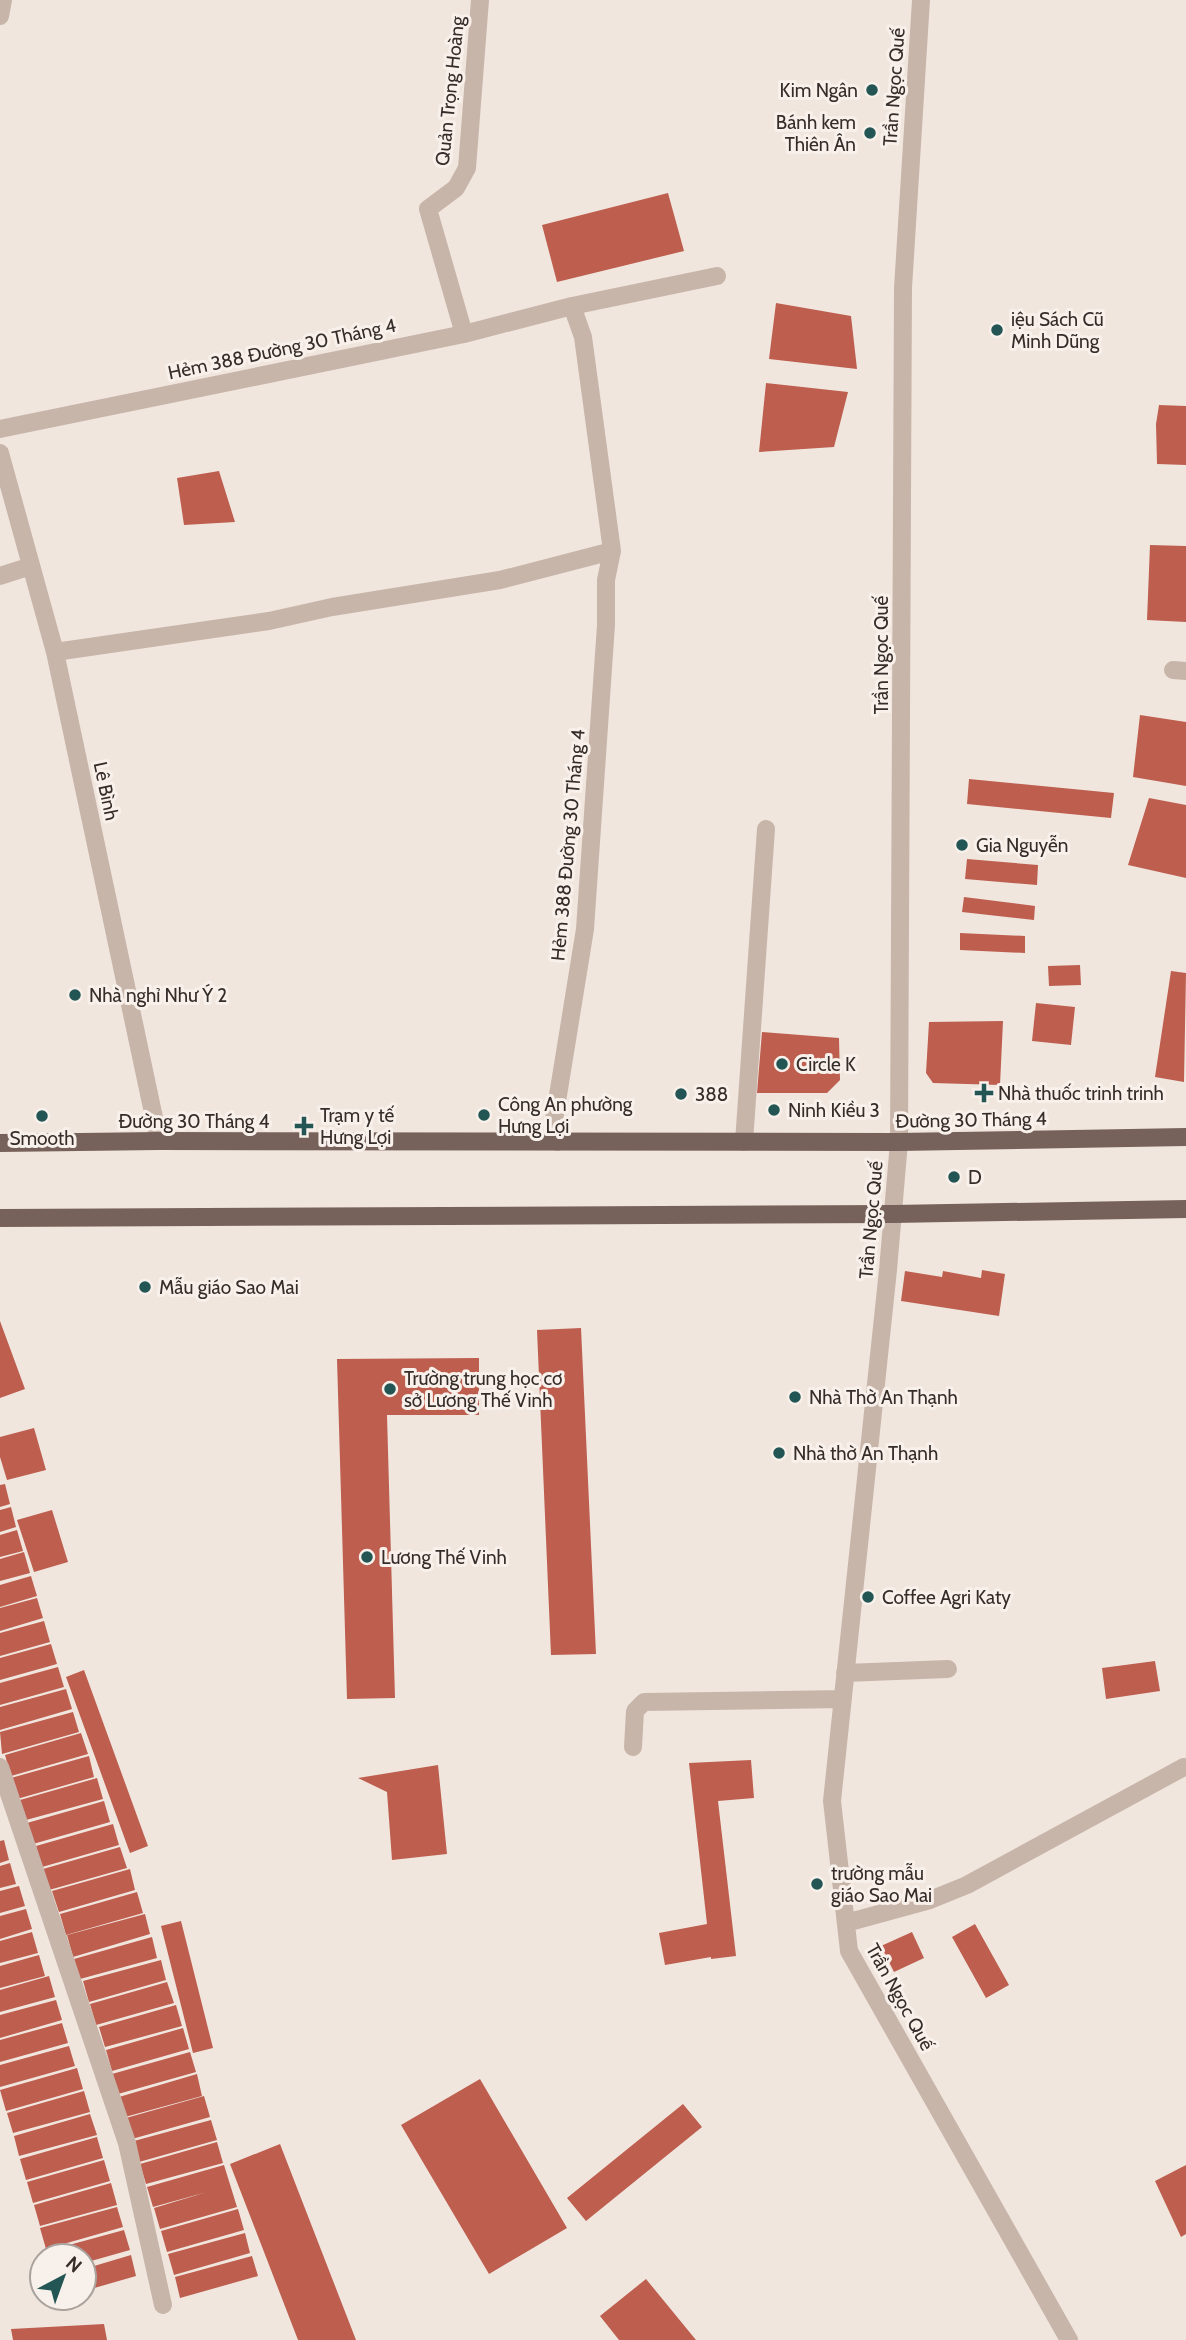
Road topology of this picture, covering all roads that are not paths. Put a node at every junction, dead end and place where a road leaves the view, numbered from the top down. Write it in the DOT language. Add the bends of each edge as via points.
graph roads {
  1 [pos="3,0"];
  2 [pos="480,0"];
  3 [pos="920,0"];
  4 [pos="0,16"];
  5 [pos="717,276"];
  6 [pos="572,306"];
  7 [pos="464,334"];
  8 [pos="0,429"];
  9 [pos="0,453"];
  10 [pos="612,551"];
  11 [pos="31,566"];
  12 [pos="0,576"];
  13 [pos="55,652"];
  14 [pos="766,829"];
  15 [pos="1186,1137"];
  16 [pos="159,1141"];
  17 [pos="558,1142"];
  18 [pos="744,1142"];
  19 [pos="899,1142"];
  20 [pos="0,1143"];
  21 [pos="1186,1209"];
  22 [pos="893,1214"];
  23 [pos="0,1218"];
  24 [pos="948,1669"];
  25 [pos="845,1672"];
  26 [pos="843,1699"];
  27 [pos="633,1747"];
  28 [pos="0,1767"];
  29 [pos="1184,1767"];
  30 [pos="846,1923"];
  31 [pos="163,2305"];
  32 [pos="1069,2340"];
  1 -- 4 [label="street"];
  2 -- 7 [label="street, Quản Trọng Hoàng" via="467,168 456,188 428,209"];
  3 -- 19 [label="street, Trần Ngọc Quế" via="903,288"];
  5 -- 6 [label="street, Hẻm 388 Đường 30 Tháng 4"];
  6 -- 7 [label="street, Hẻm 388 Đường 30 Tháng 4"];
  6 -- 10 [label="street, Hẻm 388 Đường 30 Tháng 4" via="583,337"];
  7 -- 8 [label="street, Hẻm 388 Đường 30 Tháng 4"];
  9 -- 11 [label="street, Lê Bình"];
  10 -- 13 [label="street" via="500,580 269,621"];
  10 -- 17 [label="street, Hẻm 388 Đường 30 Tháng 4" via="606,580 585,929 555,1114"];
  11 -- 12 [label="street"];
  11 -- 13 [label="street, Lê Bình"];
  13 -- 16 [label="street, Lê Bình"];
  14 -- 18 [label="street"];
  15 -- 19 [label="main road, Đường 30 Tháng 4"];
  16 -- 17 [label="main road, Đường 30 Tháng 4"];
  16 -- 20 [label="main road, Đường 30 Tháng 4"];
  17 -- 18 [label="main road, Đường 30 Tháng 4"];
  18 -- 19 [label="main road, Đường 30 Tháng 4"];
  19 -- 22 [label="street, Trần Ngọc Quế"];
  21 -- 22 [label="main road"];
  22 -- 23 [label="main road"];
  22 -- 25 [label="street, Trần Ngọc Quế"];
  24 -- 25 [label="street"];
  25 -- 26 [label="street, Trần Ngọc Quế"];
  26 -- 27 [label="street" via="644,1702 635,1711"];
  26 -- 30 [label="street, Trần Ngọc Quế" via="832,1801"];
  28 -- 31 [label="street" via="127,2143"];
  29 -- 30 [label="street" via="967,1885"];
  30 -- 32 [label="street, Trần Ngọc Quế" via="849,1951"];
}
